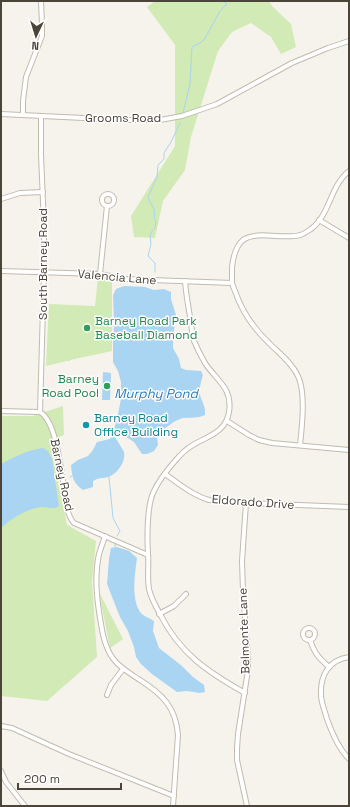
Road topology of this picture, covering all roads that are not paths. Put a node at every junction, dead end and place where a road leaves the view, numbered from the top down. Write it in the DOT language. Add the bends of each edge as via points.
graph roads {
  1 [pos="41,1"];
  2 [pos="349,41"];
  3 [pos="1,114"];
  4 [pos="23,115"];
  5 [pos="41,117"];
  6 [pos="349,171"];
  7 [pos="43,192"];
  8 [pos="1,199"];
  9 [pos="106,206"];
  10 [pos="319,220"];
  11 [pos="349,238"];
  12 [pos="1,271"];
  13 [pos="44,272"];
  14 [pos="100,274"];
  15 [pos="185,281"];
  16 [pos="232,283"];
  17 [pos="1,411"];
  18 [pos="40,412"];
  19 [pos="227,421"];
  20 [pos="300,445"];
  21 [pos="349,450"];
  22 [pos="165,474"];
  23 [pos="246,503"];
  24 [pos="349,507"];
  25 [pos="105,536"];
  26 [pos="148,555"];
  27 [pos="186,594"];
  28 [pos="160,614"];
  29 [pos="310,640"];
  30 [pos="349,657"];
  31 [pos="329,667"];
  32 [pos="123,669"];
  33 [pos="245,693"];
  34 [pos="107,695"];
  35 [pos="1,726"];
  36 [pos="349,759"];
  37 [pos="1,771"];
  38 [pos="174,796"];
  39 [pos="25,806"];
  40 [pos="174,806"];
  41 [pos="247,806"];
  1 -- 4 [label="street" via="42,36 26,76"];
  2 -- 5 [label="street, Grooms Road" via="292,63 217,104 182,116 160,120"];
  3 -- 4 [label="street, Grooms Road"];
  4 -- 5 [label="street, Grooms Road"];
  5 -- 7 [label="street, South Barney Road"];
  6 -- 10 [label="street" via="340,180"];
  7 -- 8 [label="street" via="20,193"];
  7 -- 13 [label="street, South Barney Road"];
  9 -- 14 [label="street"];
  10 -- 11 [label="street"];
  10 -- 16 [label="street" via="301,235 253,236 242,241 232,264"];
  12 -- 13 [label="street, Valencia Lane"];
  13 -- 14 [label="street, Valencia Lane"];
  13 -- 18 [label="street, South Barney Road"];
  14 -- 15 [label="street, Valencia Lane" via="125,279"];
  15 -- 16 [label="street, Valencia Lane"];
  15 -- 19 [label="street" via="194,339 206,363 226,391 230,404"];
  16 -- 20 [label="street" via="239,302 255,328 290,363 299,377 302,386"];
  17 -- 18 [label="street"];
  18 -- 25 [label="street, Barney Road" via="49,423 57,446 71,520"];
  19 -- 20 [label="street" via="259,440"];
  19 -- 22 [label="street" via="215,434 186,450"];
  20 -- 21 [label="street"];
  22 -- 23 [label="street, Eldorado Drive" via="204,499"];
  22 -- 26 [label="street" via="152,494 150,502"];
  23 -- 24 [label="street, Eldorado Drive"];
  23 -- 33 [label="street, Belmonte Lane" via="242,561 248,659"];
  25 -- 26 [label="street, Barney Road"];
  25 -- 32 [label="street" via="99,555 98,610 110,655"];
  26 -- 28 [label="street" via="149,590"];
  27 -- 28 [label="street" via="174,606"];
  28 -- 33 [label="street" via="178,643 189,654 217,677"];
  29 -- 31 [label="street" via="317,655"];
  30 -- 31 [label="street" via="342,658"];
  31 -- 36 [label="street" via="321,685 321,696 336,743"];
  32 -- 34 [label="street"];
  32 -- 38 [label="street" via="150,686 173,713 178,735"];
  33 -- 41 [label="street, Belmonte Lane" via="238,734 237,760"];
  35 -- 38 [label="street" via="12,728"];
  37 -- 39 [label="street" via="6,782"];
  38 -- 40 [label="street"];
}
